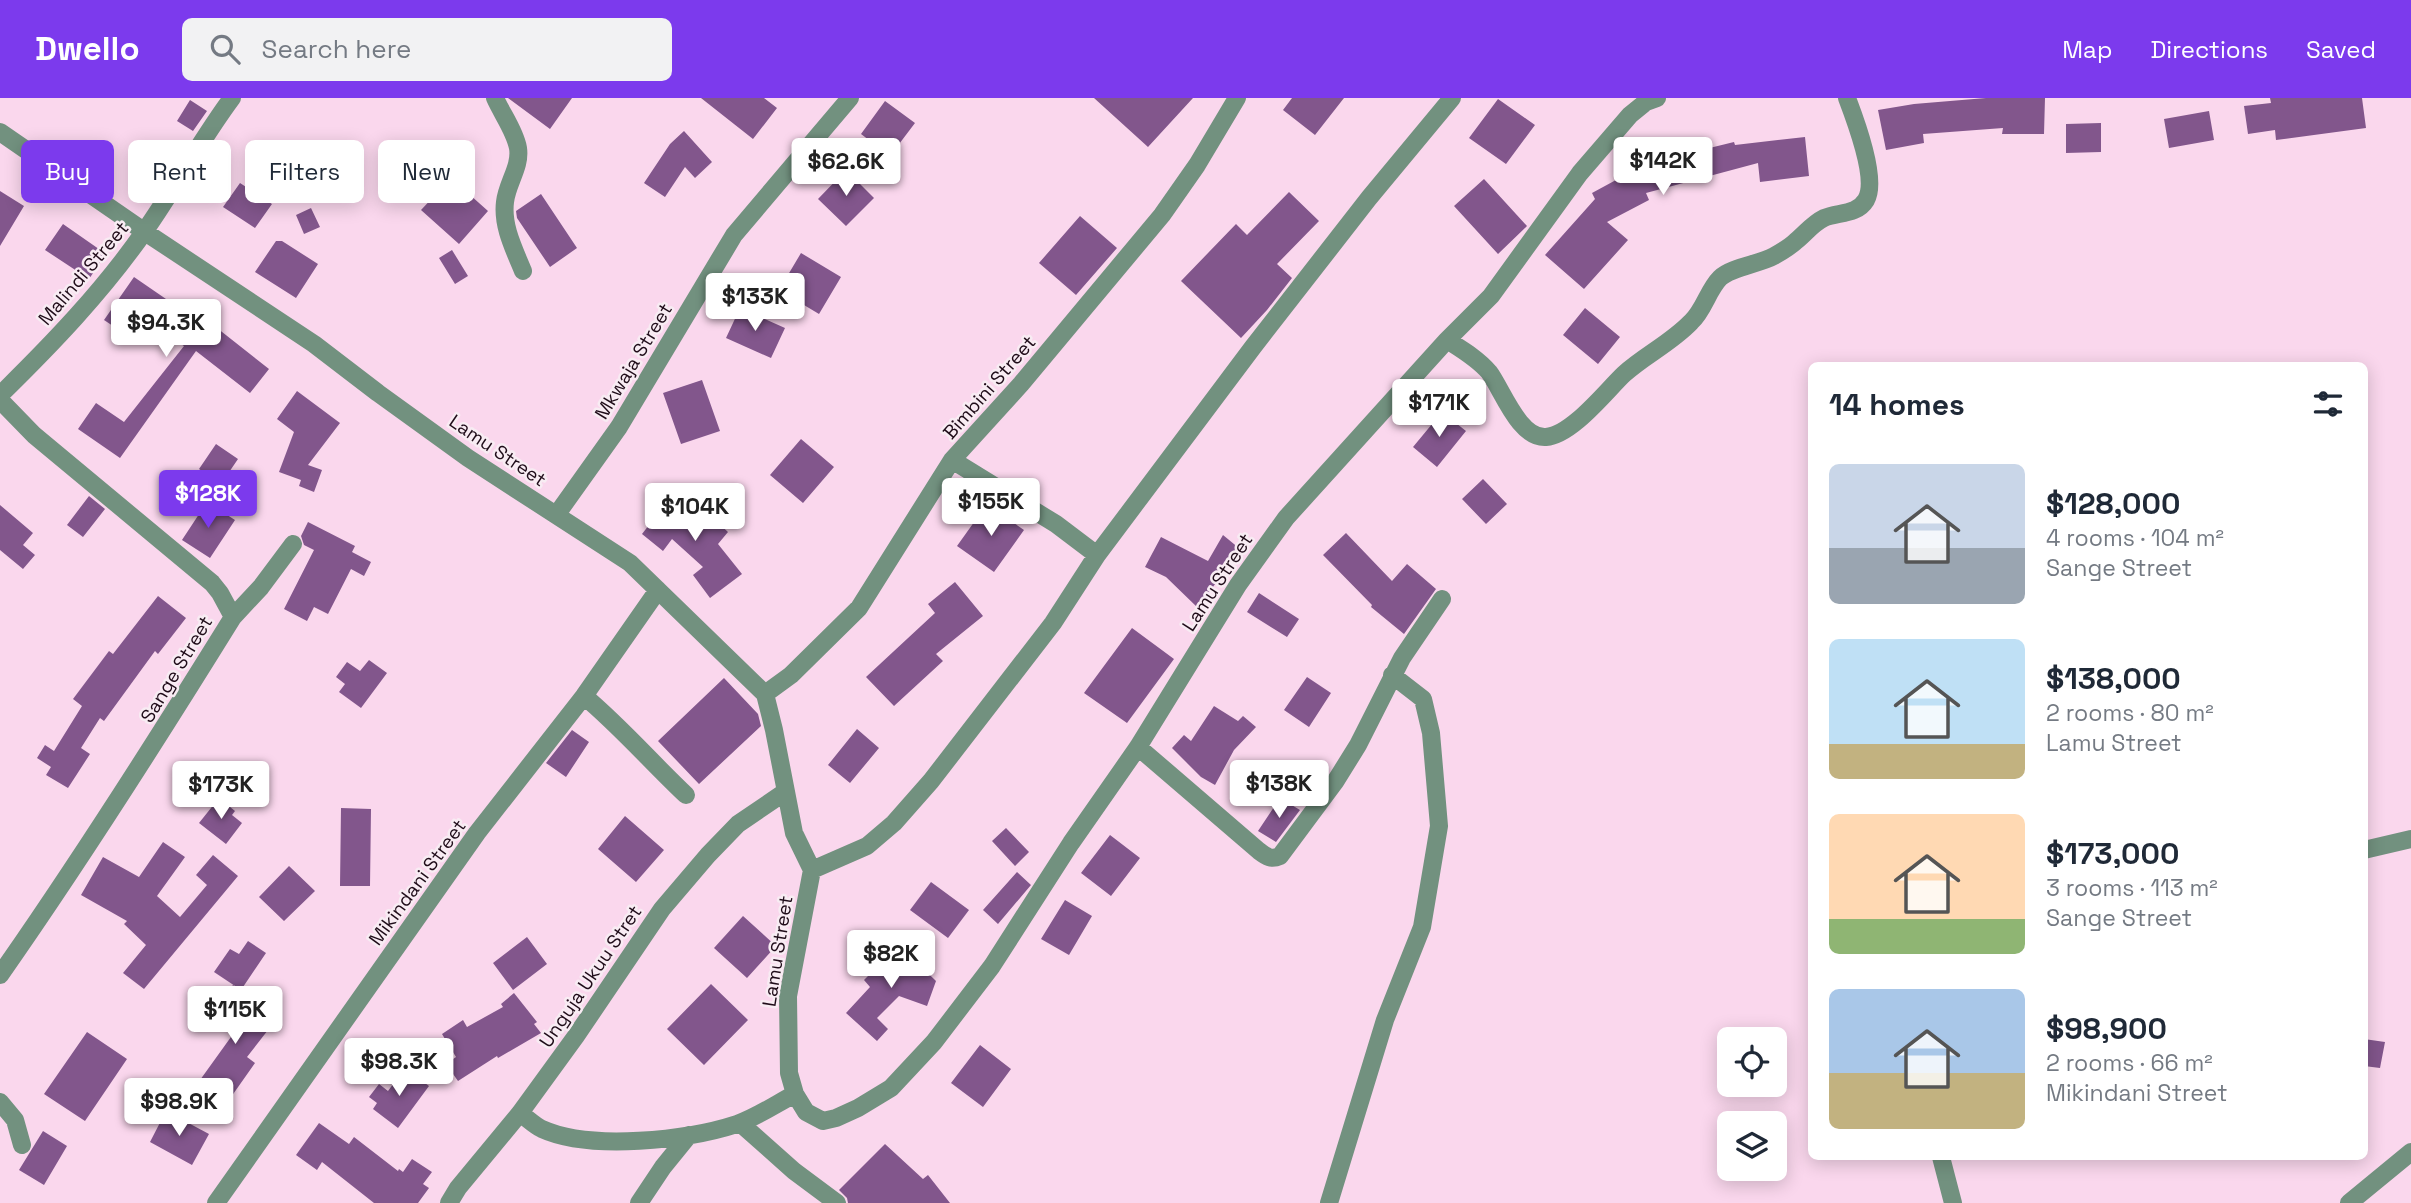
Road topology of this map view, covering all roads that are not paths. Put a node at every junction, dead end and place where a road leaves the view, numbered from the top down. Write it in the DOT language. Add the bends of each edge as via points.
graph roads {
  1 [pos="232,98"];
  2 [pos="495,98"];
  3 [pos="850,98"];
  4 [pos="1237,98"];
  5 [pos="1452,98"];
  6 [pos="1657,98"];
  7 [pos="1847,98"];
  8 [pos="0,132"];
  9 [pos="145,232"];
  10 [pos="523,271"];
  11 [pos="1447,340"];
  12 [pos="0,398"];
  13 [pos="952,460"];
  14 [pos="557,514"];
  15 [pos="293,544"];
  16 [pos="1097,555"];
  17 [pos="658,590"];
  18 [pos="1442,599"];
  19 [pos="233,617"];
  20 [pos="1392,676"];
  21 [pos="765,694"];
  22 [pos="584,696"];
  23 [pos="1138,747"];
  24 [pos="785,792"];
  25 [pos="686,795"];
  26 [pos="2411,839"];
  27 [pos="2368,849"];
  28 [pos="813,870"];
  29 [pos="0,975"];
  30 [pos="795,1094"];
  31 [pos="0,1102"];
  32 [pos="520,1113"];
  33 [pos="740,1123"];
  34 [pos="689,1135"];
  35 [pos="22,1145"];
  36 [pos="2411,1152"];
  37 [pos="1942,1160"];
  38 [pos="216,1203"];
  39 [pos="449,1203"];
  40 [pos="639,1203"];
  41 [pos="837,1203"];
  42 [pos="1329,1203"];
  43 [pos="1953,1203"];
  44 [pos="2348,1203"];
  1 -- 9 [label="street, Malindi Street"];
  2 -- 10 [label="street" via="518,150 505,212"];
  3 -- 14 [label="street, Mkwaja Street" via="734,235 619,427"];
  4 -- 13 [label="street, Bimbini Street" via="1162,215"];
  5 -- 16 [label="street" via="1286,304"];
  6 -- 11 [label="street, Lamu Street" via="1630,115 1580,173 1491,296"];
  7 -- 11 [label="street" via="1870,184 1861,207 1815,222 1774,256 1721,276 1694,320 1625,373 1561,431 1547,437 1527,427 1504,401 1488,372"];
  8 -- 9 [label="street, Lamu Street"];
  9 -- 12 [label="street, Malindi Street" via="88,306"];
  9 -- 14 [label="street, Lamu Street" via="314,344 468,458"];
  11 -- 23 [label="street, Lamu Street" via="1286,518 1238,584"];
  12 -- 19 [label="street, Sange Street" via="34,435 212,583"];
  13 -- 16 [label="street"];
  13 -- 21 [label="street, Bimbini Street" via="859,608 791,675"];
  14 -- 17 [label="street, Lamu Street" via="629,563"];
  15 -- 19 [label="street"];
  16 -- 28 [label="street" via="1052,623 894,823 867,846"];
  17 -- 21 [label="street, Lamu Street"];
  17 -- 22 [label="street, Mikindani Street"];
  18 -- 20 [label="street"];
  19 -- 29 [label="street, Sange Street" via="73,871"];
  20 -- 23 [label="street" via="1335,782 1289,846 1274,859 1228,827"];
  20 -- 42 [label="street" via="1423,699 1431,733 1439,826 1423,926 1385,1020"];
  21 -- 24 [label="street"];
  22 -- 25 [label="street"];
  22 -- 38 [label="street, Mikindani Street" via="477,834"];
  23 -- 30 [label="street, Lamu Street" via="992,966 934,1042 891,1088 858,1108 823,1121 806,1112"];
  24 -- 28 [label="street" via="794,832"];
  24 -- 32 [label="street, Unguja Ukuu Stret" via="738,824 662,909"];
  26 -- 27 [label="street"];
  28 -- 30 [label="street, Lamu Street" via="788,996 789,1073"];
  30 -- 33 [label="street"];
  31 -- 35 [label="street" via="15,1120"];
  32 -- 34 [label="street" via="555,1134 616,1143"];
  32 -- 39 [label="street, Unguja Ukuu Stret"];
  33 -- 34 [label="street"];
  33 -- 41 [label="street"];
  34 -- 40 [label="street"];
  36 -- 44 [label="street"];
  37 -- 43 [label="street"];
}
